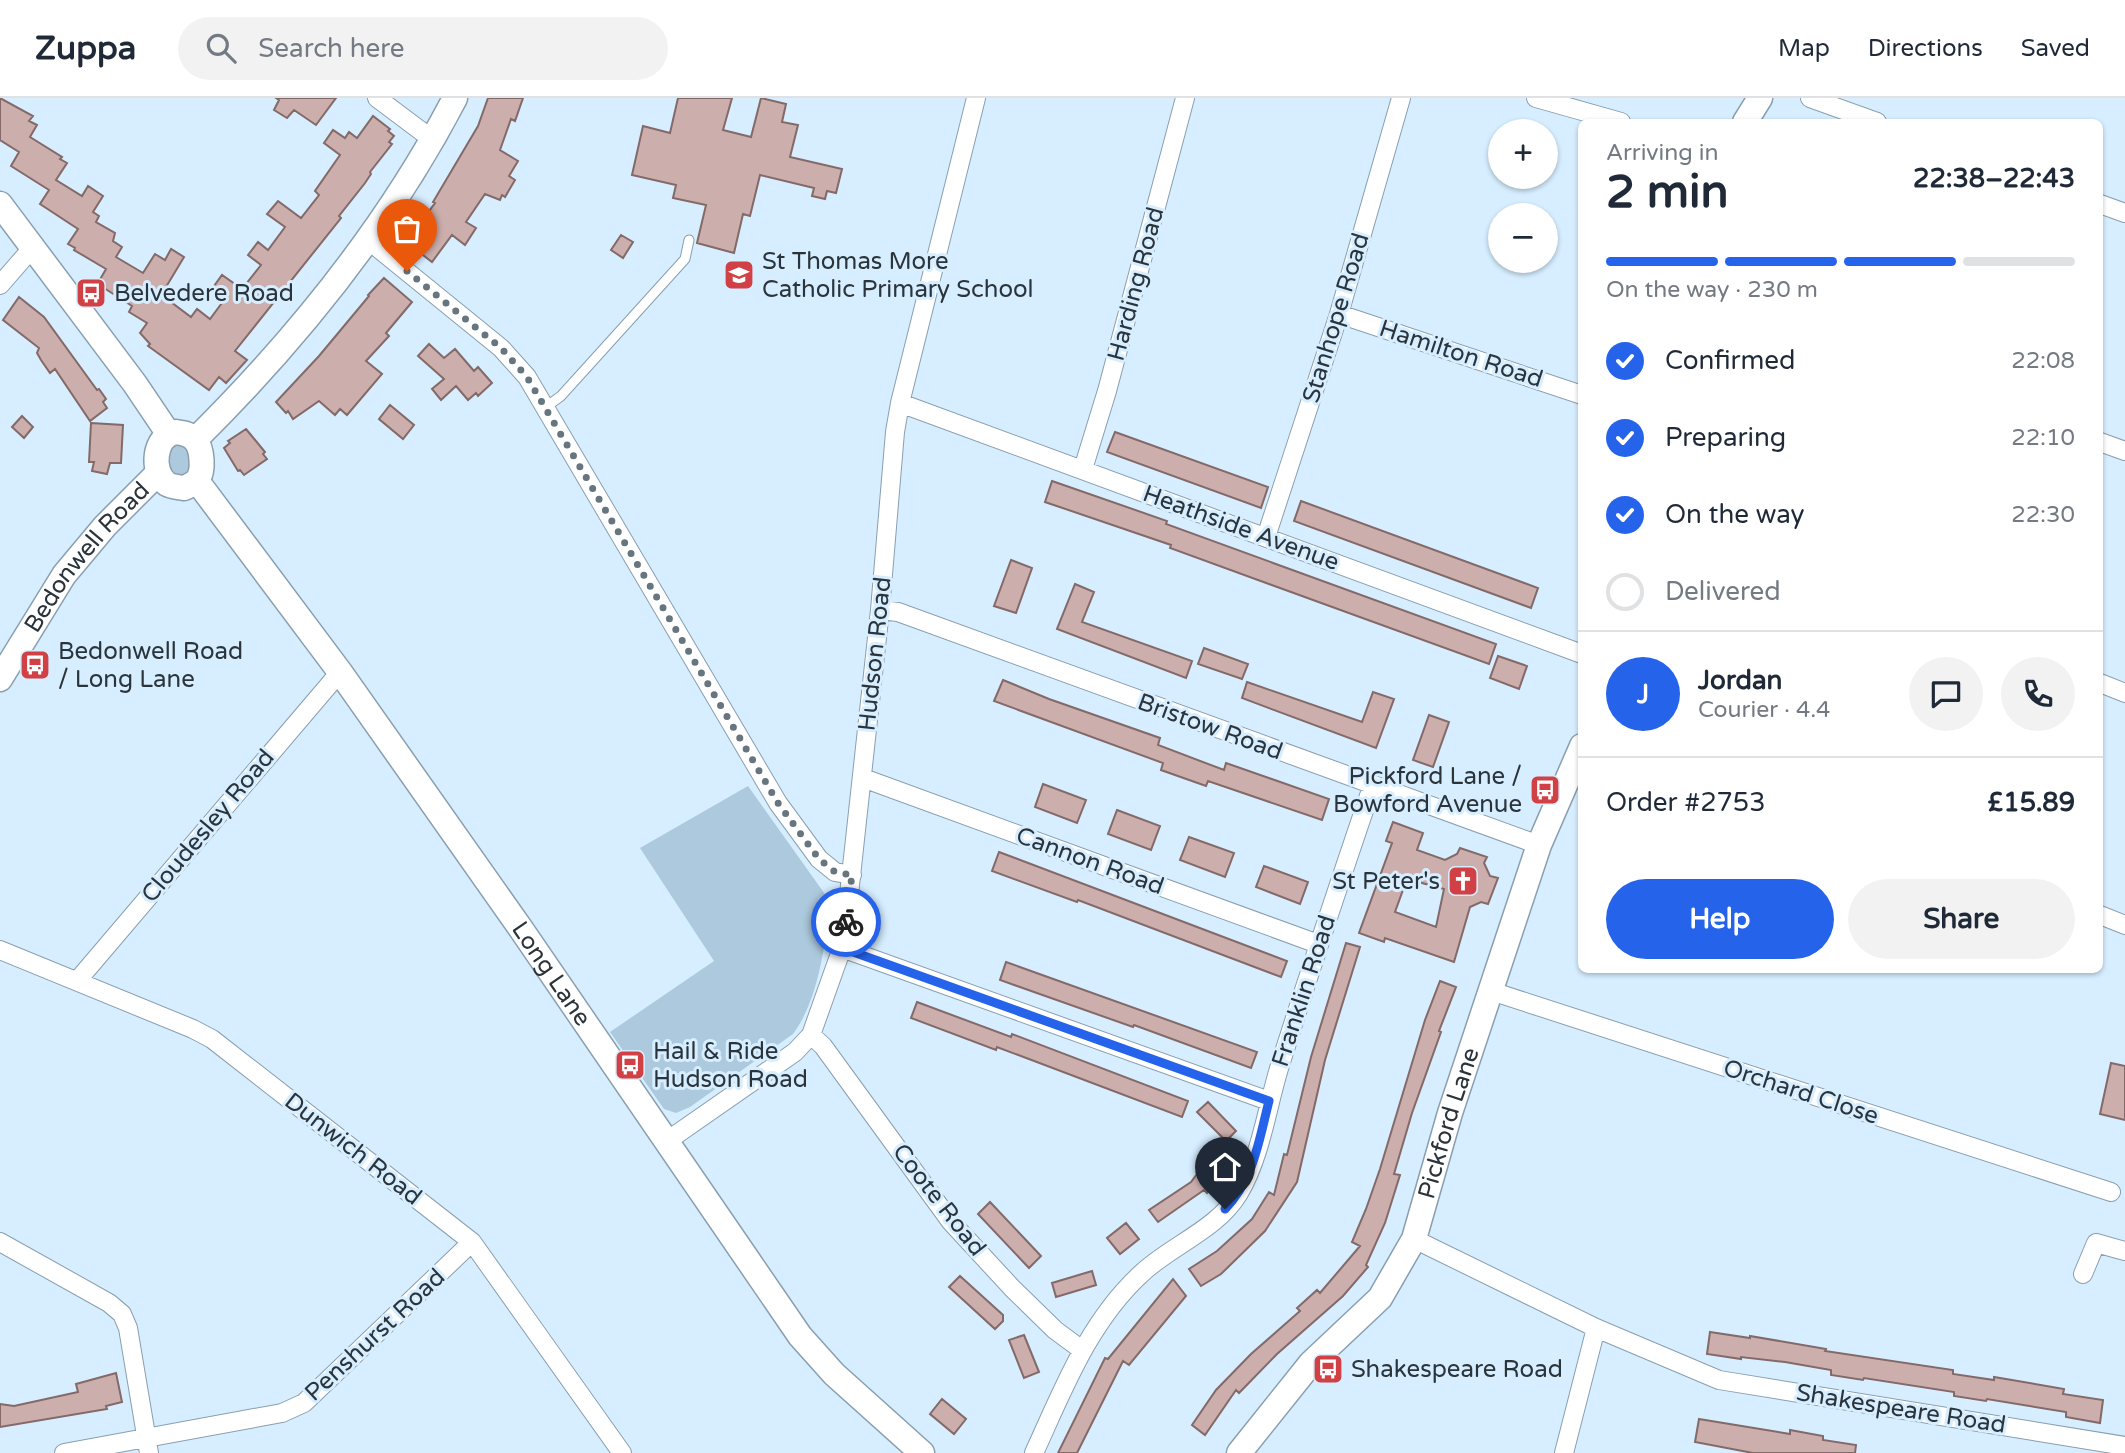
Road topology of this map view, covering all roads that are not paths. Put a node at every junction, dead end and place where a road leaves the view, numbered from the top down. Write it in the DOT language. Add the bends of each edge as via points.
graph roads {
  1 [pos="377,98"];
  2 [pos="455,98"];
  3 [pos="976,98"];
  4 [pos="1185,98"];
  5 [pos="1401,98"];
  6 [pos="1536,98"];
  7 [pos="1760,98"];
  8 [pos="1810,98"];
  9 [pos="1610,119"];
  10 [pos="1747,119"];
  11 [pos="1869,119"];
  12 [pos="433,140"];
  13 [pos="0,204"];
  14 [pos="2103,205"];
  15 [pos="2125,214"];
  16 [pos="369,240"];
  17 [pos="689,240"];
  18 [pos="33,247"];
  19 [pos="0,285"];
  20 [pos="1339,314"];
  21 [pos="1578,394"];
  22 [pos="900,402"];
  23 [pos="546,408"];
  24 [pos="168,433"];
  25 [pos="195,440"];
  26 [pos="2103,443"];
  27 [pos="2125,451"];
  28 [pos="1083,469"];
  29 [pos="158,473"];
  30 [pos="197,481"];
  31 [pos="1266,537"];
  32 [pos="880,610"];
  33 [pos="1578,653"];
  34 [pos="340,672"];
  35 [pos="0,679"];
  36 [pos="2103,684"];
  37 [pos="2125,693"];
  38 [pos="1578,755"];
  39 [pos="863,778"];
  40 [pos="1373,787"];
  41 [pos="1539,845"];
  42 [pos="852,875"];
  43 [pos="2103,916"];
  44 [pos="2125,925"];
  45 [pos="1318,944"];
  46 [pos="842,948"];
  47 [pos="0,950"];
  48 [pos="77,981"];
  49 [pos="1491,991"];
  50 [pos="811,1035"];
  51 [pos="1269,1101"];
  52 [pos="667,1141"];
  53 [pos="2111,1192"];
  54 [pos="1414,1239"];
  55 [pos="0,1242"];
  56 [pos="472,1242"];
  57 [pos="2125,1251"];
  58 [pos="2083,1274"];
  59 [pos="1596,1328"];
  60 [pos="1082,1350"];
  61 [pos="148,1446"];
  62 [pos="2125,1446"];
  63 [pos="64,1453"];
  64 [pos="622,1453"];
  65 [pos="922,1453"];
  66 [pos="1034,1453"];
  67 [pos="1239,1453"];
  68 [pos="1564,1453"];
  1 -- 12 [label="street"];
  2 -- 12 [label="street"];
  3 -- 22 [label="street, Hudson Road"];
  4 -- 28 [label="street, Harding Road"];
  5 -- 20 [label="street, Stanhope Road"];
  6 -- 9 [label="street"];
  7 -- 10 [label="street"];
  8 -- 11 [label="street"];
  12 -- 16 [label="street"];
  13 -- 18 [label="street"];
  14 -- 15 [label="street"];
  16 -- 23 [label="street" via="501,348"];
  16 -- 25 [label="street" via="309,318"];
  17 -- 23 [label="lane" via="685,259"];
  18 -- 19 [label="street"];
  18 -- 24 [label="street"];
  20 -- 21 [label="street, Hamilton Road"];
  20 -- 31 [label="street, Stanhope Road"];
  22 -- 28 [label="street, Heathside Avenue"];
  22 -- 32 [label="street, Hudson Road"];
  23 -- 42 [label="street" via="778,803 819,859 835,872"];
  24 -- 25 [label="street" via="186,433"];
  24 -- 29 [label="street" via="160,441"];
  25 -- 30 [label="street" via="202,471"];
  26 -- 27 [label="street"];
  28 -- 31 [label="street, Heathside Avenue"];
  29 -- 30 [label="street" via="169,485 184,488"];
  29 -- 35 [label="street, Bedonwell Road" via="64,575"];
  30 -- 34 [label="street, Long Lane"];
  31 -- 33 [label="street, Heathside Avenue"];
  32 -- 39 [label="street, Hudson Road"];
  32 -- 40 [label="street, Bristow Road" via="898,612"];
  34 -- 48 [label="street, Cloudesley Road"];
  34 -- 52 [label="street, Long Lane"];
  36 -- 37 [label="street"];
  38 -- 41 [label="street, Pickford Lane"];
  39 -- 42 [label="street, Hudson Road"];
  39 -- 45 [label="street, Cannon Road"];
  40 -- 41 [label="street, Bristow Road"];
  40 -- 45 [label="street, Franklin Road"];
  41 -- 49 [label="street, Pickford Lane"];
  42 -- 46 [label="street, Hudson Road"];
  43 -- 44 [label="street"];
  45 -- 51 [label="street, Franklin Road"];
  46 -- 50 [label="street, Hudson Road"];
  46 -- 51 [label="street"];
  47 -- 48 [label="street, Dunwich Road"];
  48 -- 56 [label="street, Dunwich Road" via="212,1039"];
  49 -- 53 [label="street, Orchard Close"];
  49 -- 54 [label="street, Pickford Lane"];
  50 -- 52 [label="street, Hudson Road" via="796,1052"];
  50 -- 60 [label="street, Coote Road" via="951,1222 1012,1288"];
  51 -- 60 [label="street, Franklin Road" via="1252,1171 1237,1197 1213,1221 1142,1272"];
  52 -- 65 [label="street, Long Lane" via="800,1336 834,1374"];
  54 -- 59 [label="street, Shakespeare Road"];
  54 -- 67 [label="street, Pickford Lane" via="1380,1298 1311,1363"];
  55 -- 61 [label="street" via="122,1314"];
  56 -- 61 [label="street, Penshurst Road" via="304,1403 282,1413"];
  56 -- 64 [label="street, Dunwich Road"];
  57 -- 58 [label="street" via="2096,1243"];
  59 -- 62 [label="street, Shakespeare Road" via="1719,1380"];
  59 -- 68 [label="street"];
  60 -- 66 [label="street, Franklin Road"];
  61 -- 63 [label="street, Penshurst Road"];
}
